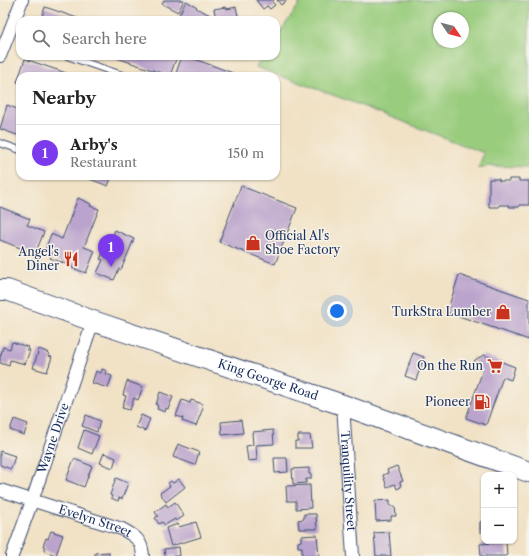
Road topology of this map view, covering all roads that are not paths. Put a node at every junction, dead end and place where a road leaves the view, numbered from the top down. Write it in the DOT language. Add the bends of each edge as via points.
graph roads {
  1 [pos="22,0"];
  2 [pos="0,56"];
  3 [pos="77,60"];
  4 [pos="107,72"];
  5 [pos="0,143"];
  6 [pos="16,149"];
  7 [pos="2,287"];
  8 [pos="93,321"];
  9 [pos="343,405"];
  10 [pos="529,472"];
  11 [pos="0,490"];
  12 [pos="32,501"];
  13 [pos="12,556"];
  14 [pos="144,556"];
  15 [pos="353,556"];
  1 -- 2 [label="street"];
  3 -- 4 [label="lane"];
  5 -- 6 [label="lane"];
  7 -- 8 [label="main road, King George Road"];
  8 -- 9 [label="main road, King George Road"];
  8 -- 12 [label="street, Wayne Drive"];
  9 -- 10 [label="main road, King George Road"];
  9 -- 15 [label="street, Tranquility Street"];
  11 -- 12 [label="street, Evelyn Street"];
  12 -- 13 [label="street, Wayne Drive"];
  12 -- 14 [label="street, Evelyn Street" via="122,529 136,537"];
}
